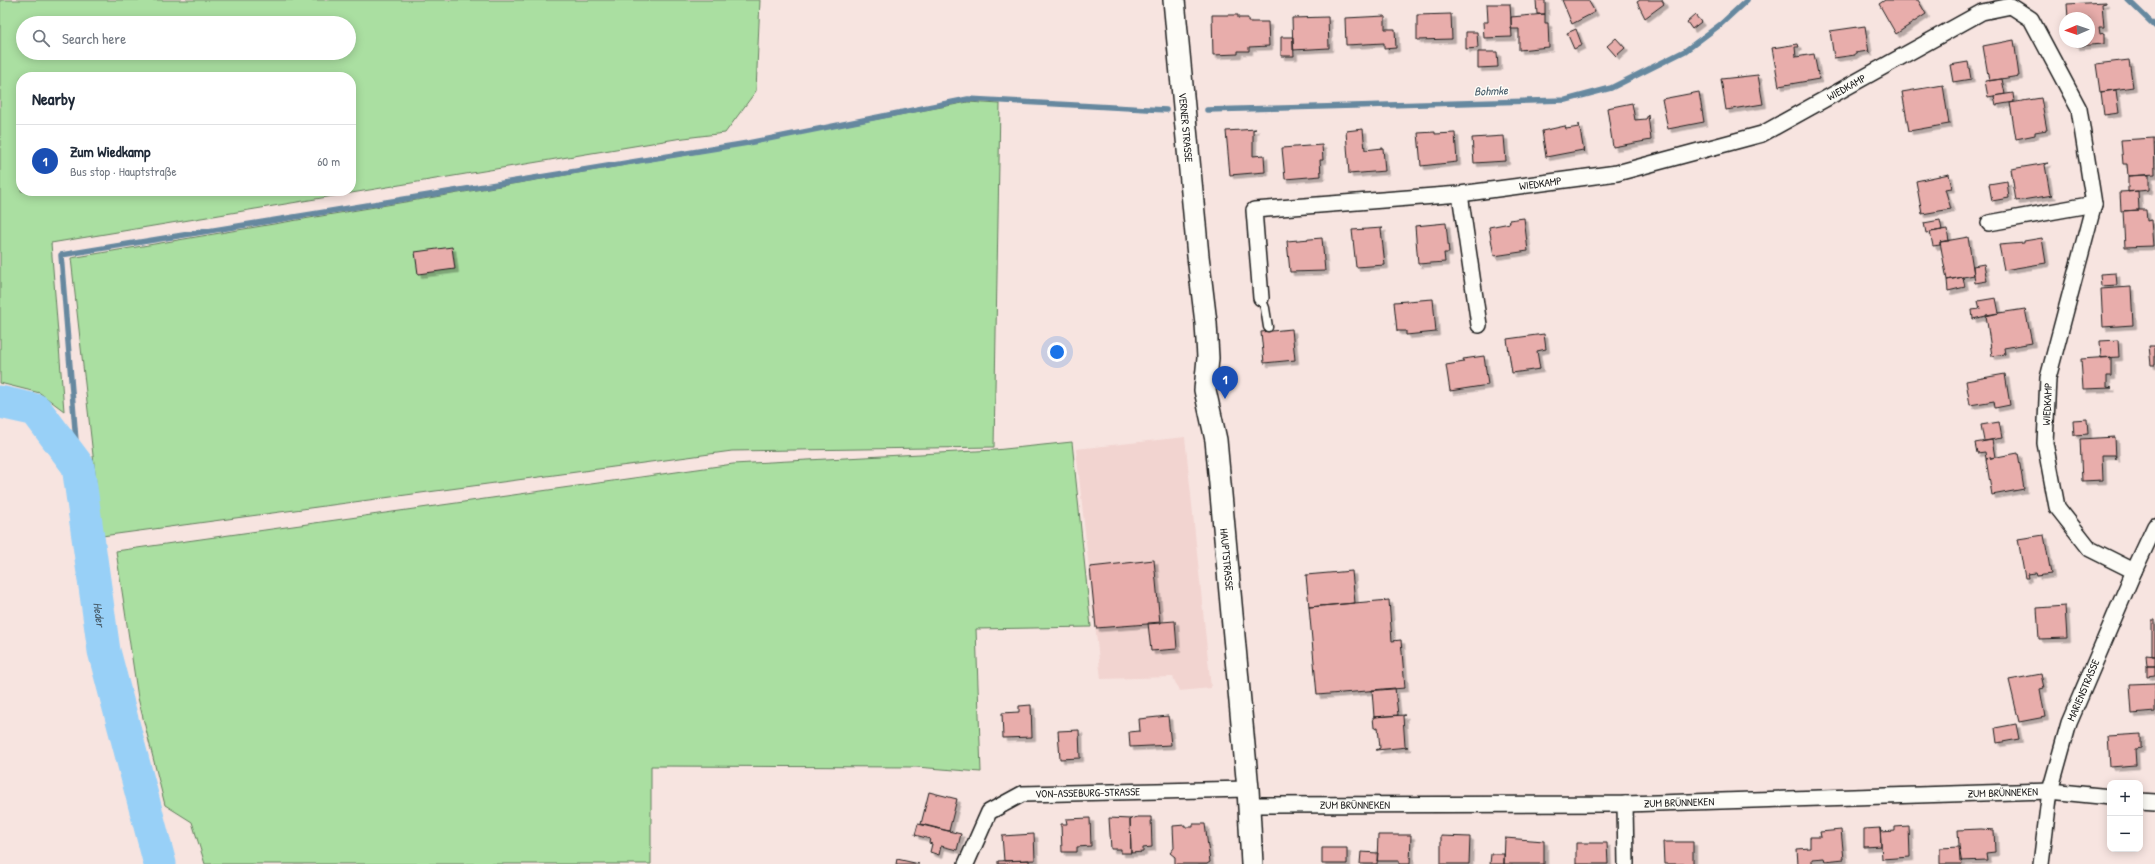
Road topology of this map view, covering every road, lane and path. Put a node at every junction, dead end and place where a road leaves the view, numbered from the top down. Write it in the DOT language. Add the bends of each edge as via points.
graph roads {
  1 [pos="1174,0"];
  2 [pos="1460,194"];
  3 [pos="2094,204"];
  4 [pos="1989,223"];
  5 [pos="1198,256"];
  6 [pos="1261,298"];
  7 [pos="1479,325"];
  8 [pos="1268,327"];
  9 [pos="2155,526"];
  10 [pos="2134,570"];
  11 [pos="2050,792"];
  12 [pos="1248,797"];
  13 [pos="2107,797"];
  14 [pos="2143,801"];
  15 [pos="2155,802"];
  16 [pos="1625,804"];
  17 [pos="966,864"];
  18 [pos="1252,864"];
  19 [pos="1626,864"];
  20 [pos="2041,864"];
  1 -- 5 [label="main road, VERNER STRASSE"];
  2 -- 3 [label="street, WIEDKAMP" via="1617,173 1762,134 1982,12 2011,6 2031,19 2079,109"];
  2 -- 6 [label="street, WIEDKAMP" via="1254,210"];
  2 -- 7 [label="street"];
  3 -- 4 [label="street"];
  3 -- 10 [label="street, WIEDKAMP" via="2048,378 2045,443 2057,507 2090,549"];
  5 -- 12 [label="main road, HAUPTSTRASSE" via="1208,358 1205,390 1216,440"];
  6 -- 8 [label="lane"];
  9 -- 10 [label="street, MARIENSTRASSE"];
  10 -- 11 [label="street, MARIENSTRASSE" via="2070,723"];
  11 -- 13 [label="street, ZUM BRÜNNEKEN"];
  11 -- 16 [label="street, ZUM BRÜNNEKEN"];
  11 -- 20 [label="street, MARIENSTRASSE"];
  12 -- 16 [label="street, ZUM BRÜNNEKEN"];
  12 -- 17 [label="street, VON-ASSEBURG-STRASSE" via="1022,794 989,812"];
  12 -- 18 [label="main road, HAUPTSTRASSE"];
  14 -- 15 [label="street"];
  16 -- 19 [label="street"];
}
